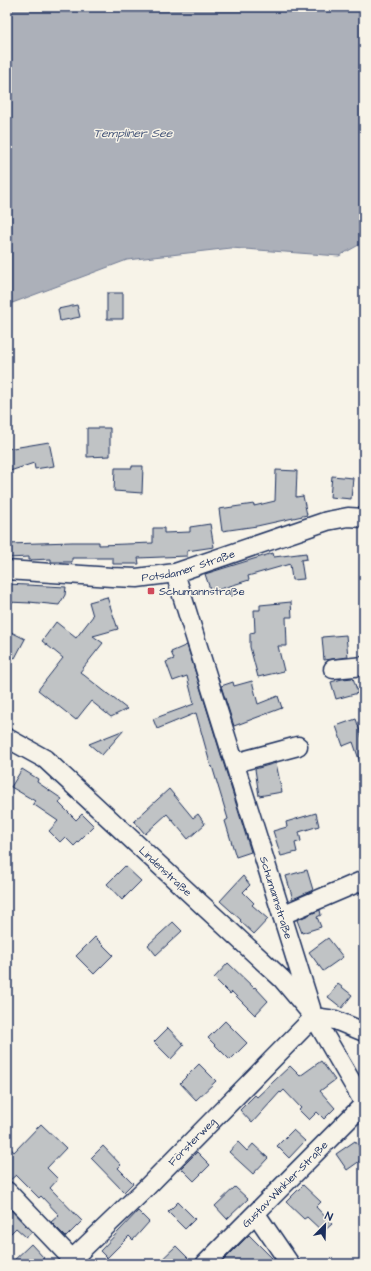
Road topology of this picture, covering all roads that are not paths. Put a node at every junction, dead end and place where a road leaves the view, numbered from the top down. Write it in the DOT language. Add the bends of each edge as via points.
graph roads {
  1 [pos="364,518"];
  2 [pos="7,570"];
  3 [pos="175,572"];
  4 [pos="364,666"];
  5 [pos="333,669"];
  6 [pos="7,738"];
  7 [pos="298,746"];
  8 [pos="234,763"];
  9 [pos="364,880"];
  10 [pos="282,915"];
  11 [pos="314,1017"];
  12 [pos="364,1032"];
  13 [pos="364,1104"];
  14 [pos="7,1192"];
  15 [pos="256,1214"];
  16 [pos="69,1262"];
  17 [pos="205,1264"];
  18 [pos="290,1264"];
  1 -- 3 [label="street, Potsdamer Straße" via="348,517 327,521"];
  2 -- 3 [label="street, Potsdamer Straße" via="131,578"];
  3 -- 8 [label="street, Schumannstraße"];
  4 -- 5 [label="street"];
  6 -- 11 [label="street, Lindenstraße" via="45,759 282,979"];
  7 -- 8 [label="street"];
  8 -- 10 [label="street, Schumannstraße"];
  9 -- 10 [label="street"];
  10 -- 11 [label="street, Schumannstraße"];
  11 -- 12 [label="street" via="335,1020"];
  11 -- 13 [label="street"];
  11 -- 16 [label="street, Försterweg" via="144,1190"];
  13 -- 15 [label="street, Gustav-Winkler-Straße"];
  14 -- 16 [label="street"];
  15 -- 17 [label="street, Gustav-Winkler-Straße"];
  15 -- 18 [label="street"];
}
